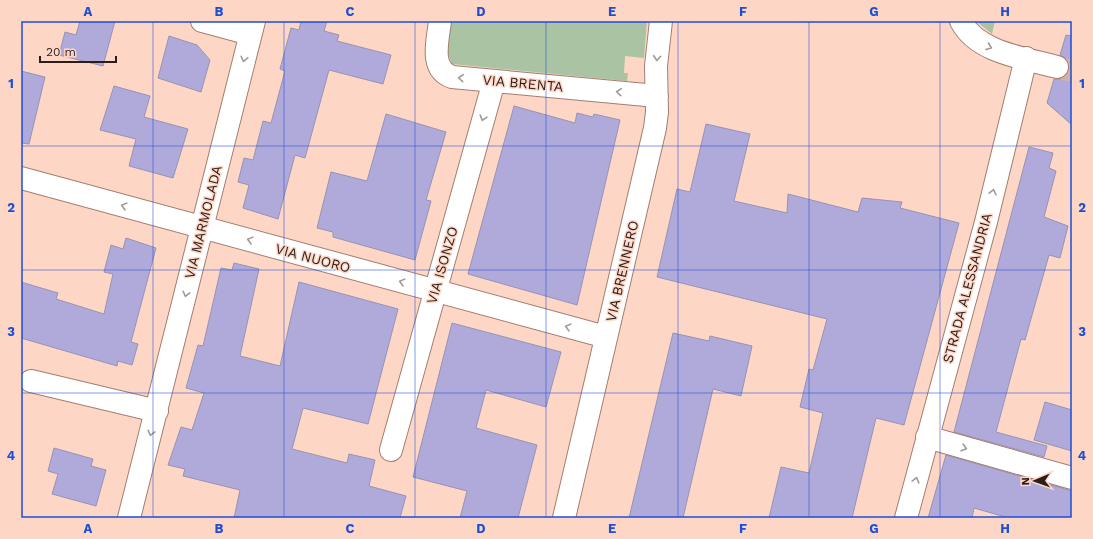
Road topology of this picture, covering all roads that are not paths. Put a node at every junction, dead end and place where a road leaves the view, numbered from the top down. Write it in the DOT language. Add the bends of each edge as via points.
graph roads {
  1 [pos="202,21"];
  2 [pos="440,21"];
  3 [pos="661,21"];
  4 [pos="961,21"];
  5 [pos="252,27"];
  6 [pos="1026,58"];
  7 [pos="1057,67"];
  8 [pos="494,81"];
  9 [pos="657,96"];
  10 [pos="21,178"];
  11 [pos="202,227"];
  12 [pos="435,290"];
  13 [pos="606,337"];
  14 [pos="32,380"];
  15 [pos="157,411"];
  16 [pos="927,437"];
  17 [pos="391,450"];
  18 [pos="1072,478"];
  19 [pos="129,518"];
  20 [pos="564,518"];
  21 [pos="906,518"];
  1 -- 5 [label="street, VIA MARMOLADA"];
  8 -- 2 [label="street, VIA BRENTA, one-way" via="452,77 442,71 437,61"];
  3 -- 9 [label="street, VIA BRENNERO, one-way" via="656,66"];
  4 -- 6 [label="street, one-way" via="971,36 980,43"];
  5 -- 11 [label="street, VIA MARMOLADA, one-way"];
  6 -- 7 [label="street"];
  16 -- 6 [label="street, STRADA ALESSANDRIA, one-way" via="986,222"];
  9 -- 8 [label="street, VIA BRENTA, one-way"];
  8 -- 12 [label="street, VIA ISONZO, one-way"];
  9 -- 13 [label="street, VIA BRENNERO" via="655,128"];
  11 -- 10 [label="street, VIA NUORO, one-way"];
  12 -- 11 [label="street, VIA NUORO, one-way"];
  11 -- 15 [label="street, VIA MARMOLADA, one-way"];
  13 -- 12 [label="street, VIA NUORO, one-way"];
  12 -- 17 [label="street, VIA ISONZO"];
  13 -- 20 [label="street, VIA BRENNERO"];
  14 -- 15 [label="street"];
  15 -- 19 [label="street, VIA MARMOLADA, one-way"];
  16 -- 18 [label="street, one-way"];
  21 -- 16 [label="street, STRADA ALESSANDRIA, one-way"];
}
